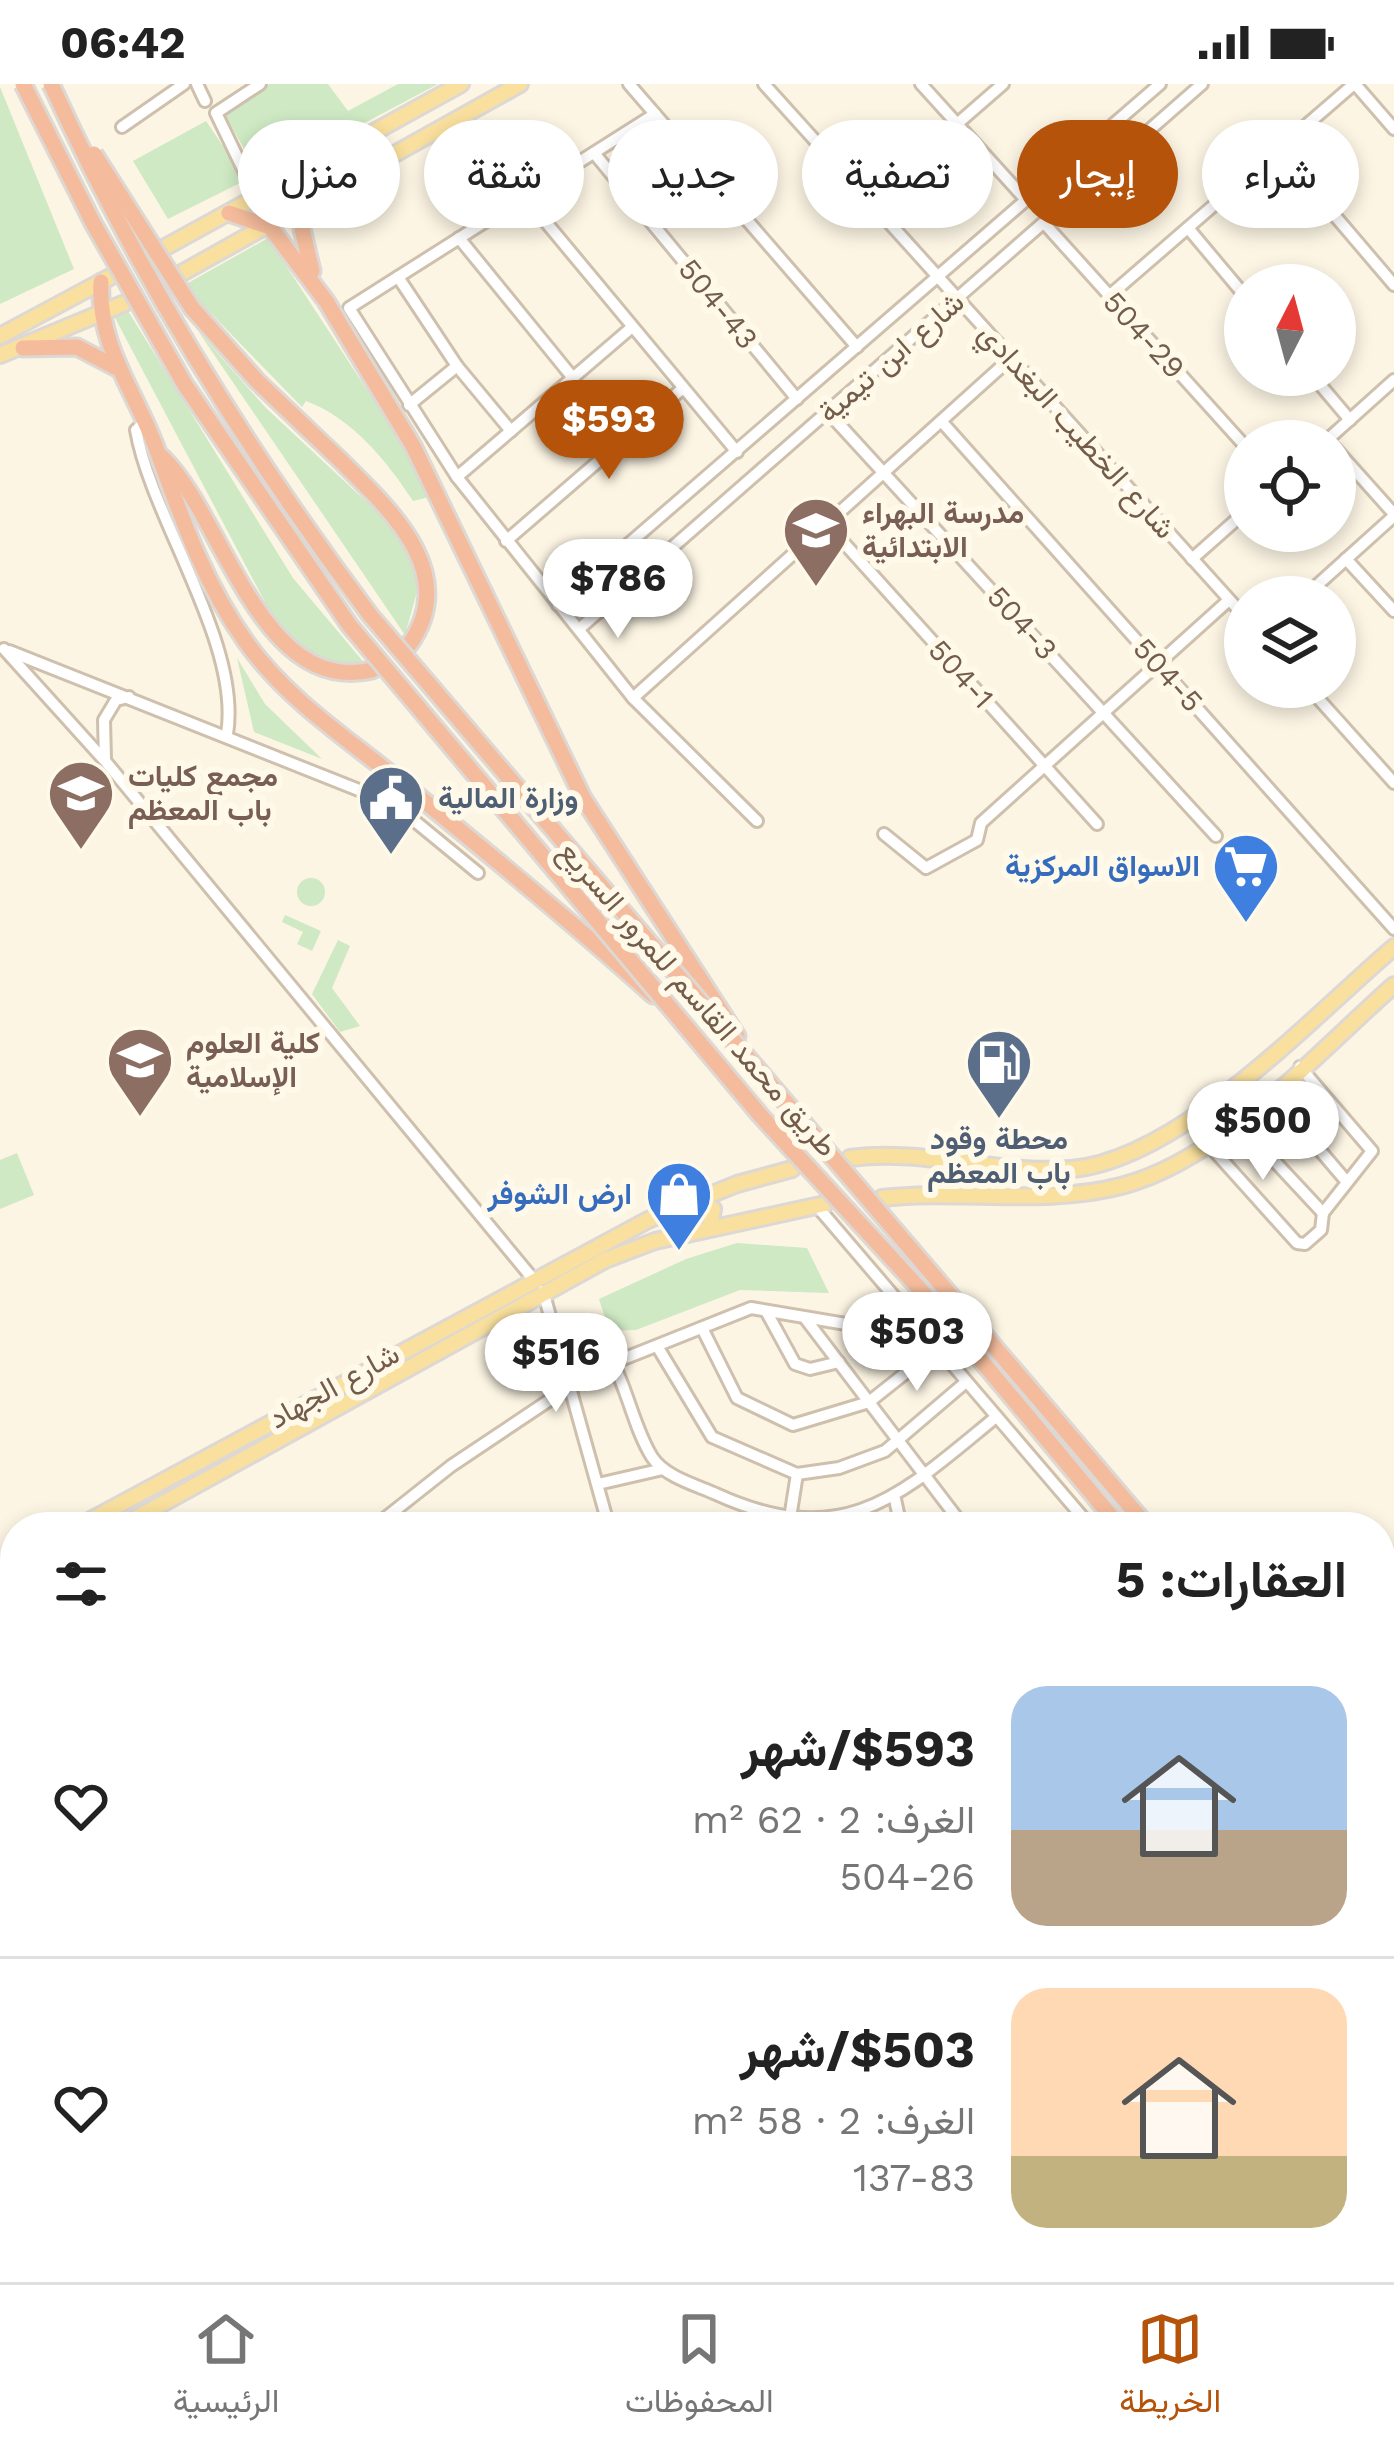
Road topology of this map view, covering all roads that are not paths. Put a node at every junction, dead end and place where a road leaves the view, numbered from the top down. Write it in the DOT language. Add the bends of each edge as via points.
graph roads {
  1 [pos="23,84"];
  2 [pos="184,84"];
  3 [pos="197,84"];
  4 [pos="260,84"];
  5 [pos="461,84"];
  6 [pos="520,84"];
  7 [pos="629,84"];
  8 [pos="764,84"];
  9 [pos="922,84"];
  10 [pos="1003,84"];
  11 [pos="1160,84"];
  12 [pos="1202,84"];
  13 [pos="1354,84"];
  14 [pos="53,88"];
  15 [pos="205,101"];
  16 [pos="655,114"];
  17 [pos="398,120"];
  18 [pos="954,120"];
  19 [pos="962,120"];
  20 [pos="1118,120"];
  21 [pos="1161,120"];
  22 [pos="1312,120"];
  23 [pos="122,128"];
  24 [pos="1394,129"];
  25 [pos="400,153"];
  26 [pos="594,153"];
  27 [pos="238,159"];
  28 [pos="584,159"];
  29 [pos="993,163"];
  30 [pos="1017,190"];
  31 [pos="238,208"];
  32 [pos="1017,208"];
  33 [pos="229,213"];
  34 [pos="238,216"];
  35 [pos="1202,216"];
  36 [pos="1001,222"];
  37 [pos="268,228"];
  38 [pos="271,228"];
  39 [pos="306,228"];
  40 [pos="475,228"];
  41 [pos="551,228"];
  42 [pos="1038,228"];
  43 [pos="1048,228"];
  44 [pos="1188,228"];
  45 [pos="1345,228"];
  46 [pos="459,238"];
  47 [pos="1020,244"];
  48 [pos="162,249"];
  49 [pos="1224,271"];
  50 [pos="180,274"];
  51 [pos="398,277"];
  52 [pos="938,277"];
  53 [pos="106,279"];
  54 [pos="1394,285"];
  55 [pos="1109,296"];
  56 [pos="958,299"];
  57 [pos="326,301"];
  58 [pos="125,303"];
  59 [pos="102,316"];
  60 [pos="631,328"];
  61 [pos="0,336"];
  62 [pos="857,347"];
  63 [pos="23,348"];
  64 [pos="0,352"];
  65 [pos="1011,358"];
  66 [pos="457,365"];
  67 [pos="122,374"];
  68 [pos="573,378"];
  69 [pos="1394,380"];
  70 [pos="682,388"];
  71 [pos="1330,396"];
  72 [pos="797,400"];
  73 [pos="409,405"];
  74 [pos="827,411"];
  75 [pos="1350,420"];
  76 [pos="942,422"];
  77 [pos="144,423"];
  78 [pos="1224,423"];
  79 [pos="511,431"];
  80 [pos="737,452"];
  81 [pos="159,455"];
  82 [pos="883,472"];
  83 [pos="1356,472"];
  84 [pos="458,477"];
  85 [pos="1394,515"];
  86 [pos="826,524"];
  87 [pos="1224,531"];
  88 [pos="506,541"];
  89 [pos="1192,559"];
  90 [pos="1346,559"];
  91 [pos="1327,576"];
  92 [pos="1224,594"];
  93 [pos="1224,605"];
  94 [pos="562,610"];
  95 [pos="1394,611"];
  96 [pos="578,629"];
  97 [pos="410,645"];
  98 [pos="2,648"];
  99 [pos="1158,664"];
  100 [pos="371,670"];
  101 [pos="131,697"];
  102 [pos="633,698"];
  103 [pos="1327,708"];
  104 [pos="1104,713"];
  105 [pos="227,734"];
  106 [pos="106,762"];
  107 [pos="1045,766"];
  108 [pos="1394,782"];
  109 [pos="757,820"];
  110 [pos="1096,824"];
  111 [pos="884,834"];
  112 [pos="1216,836"];
  113 [pos="478,873"];
  114 [pos="1394,929"];
  115 [pos="1394,947"];
  116 [pos="1394,985"];
  117 [pos="676,1016"];
  118 [pos="755,1064"];
  119 [pos="1300,1067"];
  120 [pos="1270,1093"];
  121 [pos="1238,1122"];
  122 [pos="1208,1144"];
  123 [pos="850,1158"];
  124 [pos="1004,1167"];
  125 [pos="792,1169"];
  126 [pos="1348,1182"];
  127 [pos="1001,1196"];
  128 [pos="882,1198"];
  129 [pos="698,1200"];
  130 [pos="821,1205"];
  131 [pos="1323,1213"];
  132 [pos="710,1228"];
  133 [pos="538,1285"];
  134 [pos="766,1311"];
  135 [pos="805,1318"];
  136 [pos="702,1328"];
  137 [pos="933,1343"];
  138 [pos="657,1346"];
  139 [pos="839,1362"];
  140 [pos="966,1382"];
  141 [pos="572,1385"];
  142 [pos="869,1402"];
  143 [pos="996,1417"];
  144 [pos="263,1435"];
  145 [pos="899,1441"];
  146 [pos="663,1469"];
  147 [pos="796,1474"];
  148 [pos="925,1475"];
  149 [pos="598,1484"];
  150 [pos="895,1499"];
  151 [pos="108,1512"];
  152 [pos="143,1512"];
  153 [pos="393,1512"];
  154 [pos="605,1512"];
  155 [pos="770,1512"];
  156 [pos="791,1512"];
  157 [pos="855,1512"];
  158 [pos="898,1512"];
  159 [pos="953,1512"];
  160 [pos="1078,1512"];
  161 [pos="1107,1512"];
  162 [pos="1135,1512"];
  1 -- 117 [label="highway, طريق محمد القاسم للمرور السريع, bridge" via="185,385 304,564"];
  2 -- 23 [label="street"];
  3 -- 15 [label="street"];
  4 -- 27 [label="street" via="216,113"];
  5 -- 17 [label="main road"];
  6 -- 25 [label="main road"];
  7 -- 16 [label="street"];
  8 -- 52 [label="street, شارع الخطيب البغدادي"];
  9 -- 18 [label="street"];
  10 -- 19 [label="street"];
  11 -- 20 [label="street, شارع ابن تيمية"];
  12 -- 21 [label="street, شارع ابن تيمية"];
  13 -- 22 [label="street"];
  13 -- 24 [label="street"];
  14 -- 97 [label="highway, bridge" via="192,308 409,535 422,558 427,603"];
  14 -- 118 [label="highway, طريق محمد القاسم للمرور السريع, bridge" via="207,377 319,547 427,685"];
  16 -- 26 [label="street"];
  16 -- 62 [label="street"];
  26 -- 28 [label="street"];
  26 -- 72 [label="street, 504-43"];
  29 -- 30 [label="street"];
  31 -- 33 [label="main road"];
  32 -- 36 [label="street, شارع ابن تيمية"];
  33 -- 34 [label="highway"];
  33 -- 48 [label="main road"];
  35 -- 44 [label="street"];
  36 -- 47 [label="street"];
  36 -- 52 [label="street, شارع ابن تيمية"];
  37 -- 50 [label="main road"];
  38 -- 57 [label="highway"];
  39 -- 57 [label="highway" via="304,245"];
  40 -- 46 [label="street"];
  41 -- 60 [label="street"];
  42 -- 47 [label="street, شارع ابن تيمية"];
  43 -- 55 [label="street, 504-29"];
  44 -- 49 [label="street"];
  44 -- 55 [label="street"];
  45 -- 54 [label="street"];
  46 -- 51 [label="street"];
  46 -- 68 [label="street"];
  47 -- 56 [label="street, شارع ابن تيمية"];
  51 -- 66 [label="street"];
  51 -- 73 [label="street" via="349,308"];
  52 -- 56 [label="street, شارع الخطيب البغدادي"];
  52 -- 62 [label="street, شارع ابن تيمية"];
  53 -- 59 [label="highway"];
  53 -- 61 [label="main road"];
  55 -- 78 [label="street, 504-29"];
  56 -- 65 [label="street, شارع الخطيب البغدادي"];
  56 -- 74 [label="street, شارع ابن تيمية"];
  57 -- 118 [label="highway, bridge" via="413,446 618,860"];
  58 -- 59 [label="main road"];
  59 -- 63 [label="main road"];
  59 -- 67 [label="highway"];
  60 -- 68 [label="street"];
  60 -- 70 [label="street"];
  62 -- 72 [label="street, شارع ابن تيمية"];
  63 -- 64 [label="main road"];
  63 -- 67 [label="highway" via="77,346"];
  65 -- 76 [label="street"];
  65 -- 89 [label="street, شارع الخطيب البغدادي"];
  66 -- 73 [label="street"];
  66 -- 79 [label="street"];
  67 -- 77 [label="highway"];
  68 -- 79 [label="street"];
  69 -- 75 [label="street"];
  70 -- 80 [label="street"];
  70 -- 88 [label="street"];
  71 -- 75 [label="street"];
  72 -- 80 [label="street, شارع ابن تيمية"];
  73 -- 84 [label="street"];
  74 -- 82 [label="street, 504-3"];
  74 -- 96 [label="street, شارع ابن تيمية"];
  76 -- 82 [label="street"];
  76 -- 99 [label="street, 504-5"];
  77 -- 81 [label="highway"];
  77 -- 105 [label="street" via="136,430 140,448 226,681"];
  79 -- 84 [label="street"];
  80 -- 94 [label="street, شارع ابن تيمية"];
  81 -- 100 [label="highway" via="284,643 320,669"];
  81 -- 117 [label="highway, bridge" via="208,581 248,645 302,705"];
  82 -- 86 [label="street"];
  82 -- 104 [label="street, 504-3"];
  83 -- 85 [label="street"];
  84 -- 88 [label="street"];
  85 -- 90 [label="street"];
  86 -- 102 [label="street"];
  86 -- 107 [label="street, 504-1"];
  87 -- 89 [label="street"];
  88 -- 94 [label="street"];
  89 -- 92 [label="street, شارع الخطيب البغدادي"];
  90 -- 91 [label="street"];
  90 -- 95 [label="street"];
  93 -- 99 [label="street"];
  94 -- 96 [label="street"];
  96 -- 102 [label="street"];
  98 -- 101 [label="street"];
  98 -- 106 [label="street"];
  99 -- 104 [label="street"];
  99 -- 114 [label="street, 504-5"];
  101 -- 105 [label="street"];
  101 -- 106 [label="street" via="116,700 104,720"];
  102 -- 109 [label="street"];
  103 -- 108 [label="street"];
  104 -- 107 [label="street"];
  104 -- 112 [label="street, 504-3"];
  105 -- 113 [label="street" via="394,804"];
  106 -- 133 [label="street"];
  107 -- 110 [label="street, 504-1"];
  107 -- 111 [label="street" via="981,823 977,841 934,865 920,867"];
  115 -- 124 [label="main road" via="1160,1142 1107,1163"];
  116 -- 119 [label="main road"];
  117 -- 161 [label="highway, طريق محمد القاسم للمرور السريع, bridge"];
  118 -- 162 [label="highway, طريق محمد القاسم للمرور السريع, bridge"];
  119 -- 120 [label="main road"];
  119 -- 126 [label="street" via="1372,1151"];
  120 -- 121 [label="main road"];
  120 -- 126 [label="street"];
  121 -- 122 [label="main road"];
  121 -- 131 [label="street"];
  122 -- 127 [label="main road" via="1122,1186"];
  122 -- 131 [label="street" via="1297,1243 1321,1230"];
  123 -- 124 [label="main road"];
  124 -- 127 [label="main road" via="990,1182"];
  125 -- 129 [label="main road, شارع الجهاد"];
  126 -- 131 [label="street"];
  127 -- 128 [label="main road"];
  129 -- 132 [label="main road" via="713,1209"];
  129 -- 133 [label="main road, شارع الجهاد"];
  130 -- 132 [label="main road, شارع الجهاد"];
  130 -- 137 [label="street"];
  132 -- 133 [label="main road, شارع الجهاد"];
  133 -- 141 [label="street"];
  133 -- 144 [label="main road, شارع الجهاد"];
  134 -- 135 [label="street"];
  134 -- 136 [label="street" via="751,1308"];
  134 -- 139 [label="street" via="794,1364"];
  135 -- 137 [label="street"];
  135 -- 139 [label="street"];
  136 -- 138 [label="street"];
  136 -- 142 [label="street" via="736,1398 793,1425"];
  137 -- 140 [label="street"];
  137 -- 142 [label="street"];
  138 -- 146 [label="street" via="613,1363"];
  138 -- 147 [label="street" via="712,1437"];
  139 -- 142 [label="street"];
  140 -- 143 [label="street"];
  140 -- 145 [label="street"];
  141 -- 149 [label="street"];
  141 -- 153 [label="street"];
  142 -- 145 [label="street"];
  143 -- 148 [label="street"];
  143 -- 160 [label="street"];
  144 -- 151 [label="main road, شارع الجهاد"];
  144 -- 152 [label="main road, شارع الجهاد"];
  145 -- 147 [label="street" via="839,1468"];
  145 -- 148 [label="street"];
  146 -- 149 [label="street"];
  146 -- 155 [label="street"];
  147 -- 156 [label="street"];
  148 -- 150 [label="street"];
  148 -- 159 [label="street"];
  149 -- 154 [label="street"];
  150 -- 157 [label="street"];
  150 -- 158 [label="street"];
}
